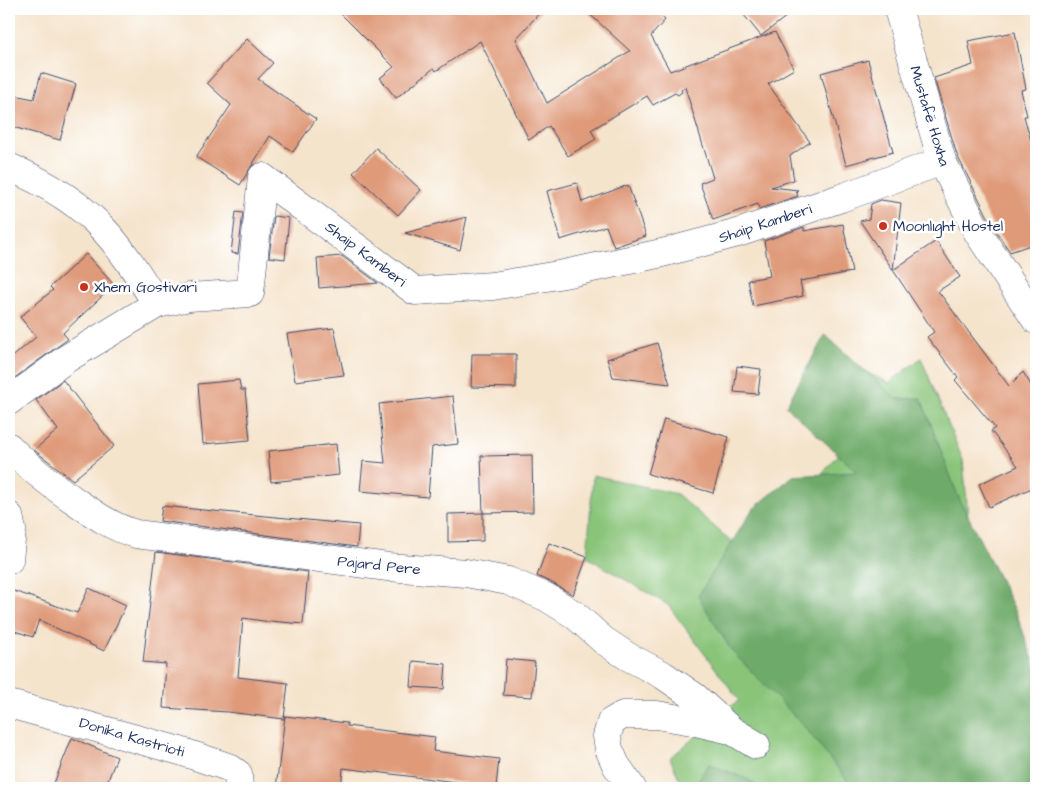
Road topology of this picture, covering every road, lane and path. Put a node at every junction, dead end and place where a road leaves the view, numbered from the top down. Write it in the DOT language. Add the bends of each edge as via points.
graph roads {
  1 [pos="898,9"];
  2 [pos="942,161"];
  3 [pos="9,167"];
  4 [pos="156,304"];
  5 [pos="1036,320"];
  6 [pos="9,401"];
  7 [pos="9,447"];
  8 [pos="9,516"];
  9 [pos="9,560"];
  10 [pos="9,704"];
  11 [pos="731,730"];
  12 [pos="756,745"];
  13 [pos="240,788"];
  14 [pos="632,788"];
  1 -- 2 [label="street, Mustafë Hoxha"];
  2 -- 4 [label="street, Shaip Kamberi" via="738,233 662,253 493,286 415,291 262,178 250,293 189,297"];
  2 -- 5 [label="street, Mustafë Hoxha" via="978,233"];
  3 -- 4 [label="street" via="81,207 134,268"];
  4 -- 6 [label="street, Shaip Kamberi" via="66,359"];
  7 -- 11 [label="street, Pajard Pere" via="44,481 104,521 128,532 380,566 466,573 508,581 546,597 575,615 602,640 695,697"];
  8 -- 9 [label="street" via="12,530"];
  10 -- 13 [label="street, Donika Kastrioti" via="180,750 228,767 238,774"];
  11 -- 12 [label="street"];
  11 -- 14 [label="street" via="657,715 623,715 611,722 608,749"];
}
